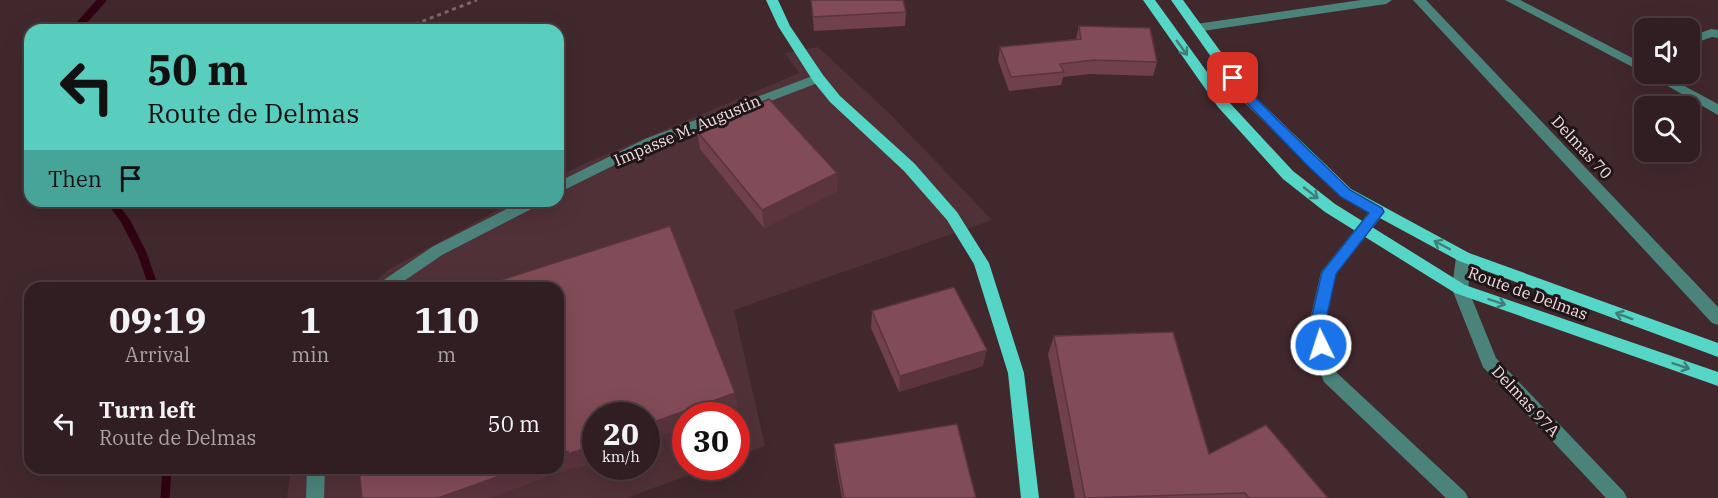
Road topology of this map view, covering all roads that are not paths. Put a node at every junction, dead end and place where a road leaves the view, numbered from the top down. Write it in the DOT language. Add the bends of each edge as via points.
graph roads {
  1 [pos="772,0"];
  2 [pos="1149,0"];
  3 [pos="1177,0"];
  4 [pos="1386,0"];
  5 [pos="1419,0"];
  6 [pos="1510,0"];
  7 [pos="1196,28"];
  8 [pos="1718,33"];
  9 [pos="1700,37"];
  10 [pos="1634,58"];
  11 [pos="818,78"];
  12 [pos="1671,84"];
  13 [pos="1718,110"];
  14 [pos="564,185"];
  15 [pos="523,207"];
  16 [pos="1378,212"];
  17 [pos="1362,230"];
  18 [pos="1464,257"];
  19 [pos="390,282"];
  20 [pos="1460,289"];
  21 [pos="1718,318"];
  22 [pos="1718,350"];
  23 [pos="1718,379"];
  24 [pos="316,474"];
  25 [pos="315,498"];
  26 [pos="1030,498"];
  27 [pos="1459,498"];
  28 [pos="1618,498"];
  1 -- 11 [label="main road" via="784,27"];
  2 -- 17 [label="main road, Route de Delmas, one-way" via="1223,104 1288,176"];
  3 -- 7 [label="main road, Route de Delmas"];
  4 -- 7 [label="street"];
  5 -- 21 [label="street, Delmas 70"];
  6 -- 10 [label="street"];
  7 -- 16 [label="main road, Route de Delmas" via="1245,95 1346,193"];
  8 -- 9 [label="street"];
  11 -- 14 [label="street, Impasse M. Augustin" via="650,142"];
  11 -- 26 [label="main road" via="835,99 909,167 952,216 981,263 1016,374"];
  12 -- 13 [label="street"];
  15 -- 19 [label="street"];
  16 -- 17 [label="street"];
  18 -- 16 [label="main road, Route de Delmas, one-way"];
  17 -- 20 [label="main road, Route de Delmas"];
  17 -- 27 [label="street" via="1329,272 1316,329 1330,376"];
  18 -- 20 [label="street"];
  22 -- 18 [label="main road, Route de Delmas, one-way"];
  20 -- 23 [label="main road, Route de Delmas, one-way"];
  20 -- 28 [label="street, Delmas 97A" via="1489,362"];
  24 -- 25 [label="street"];
}
